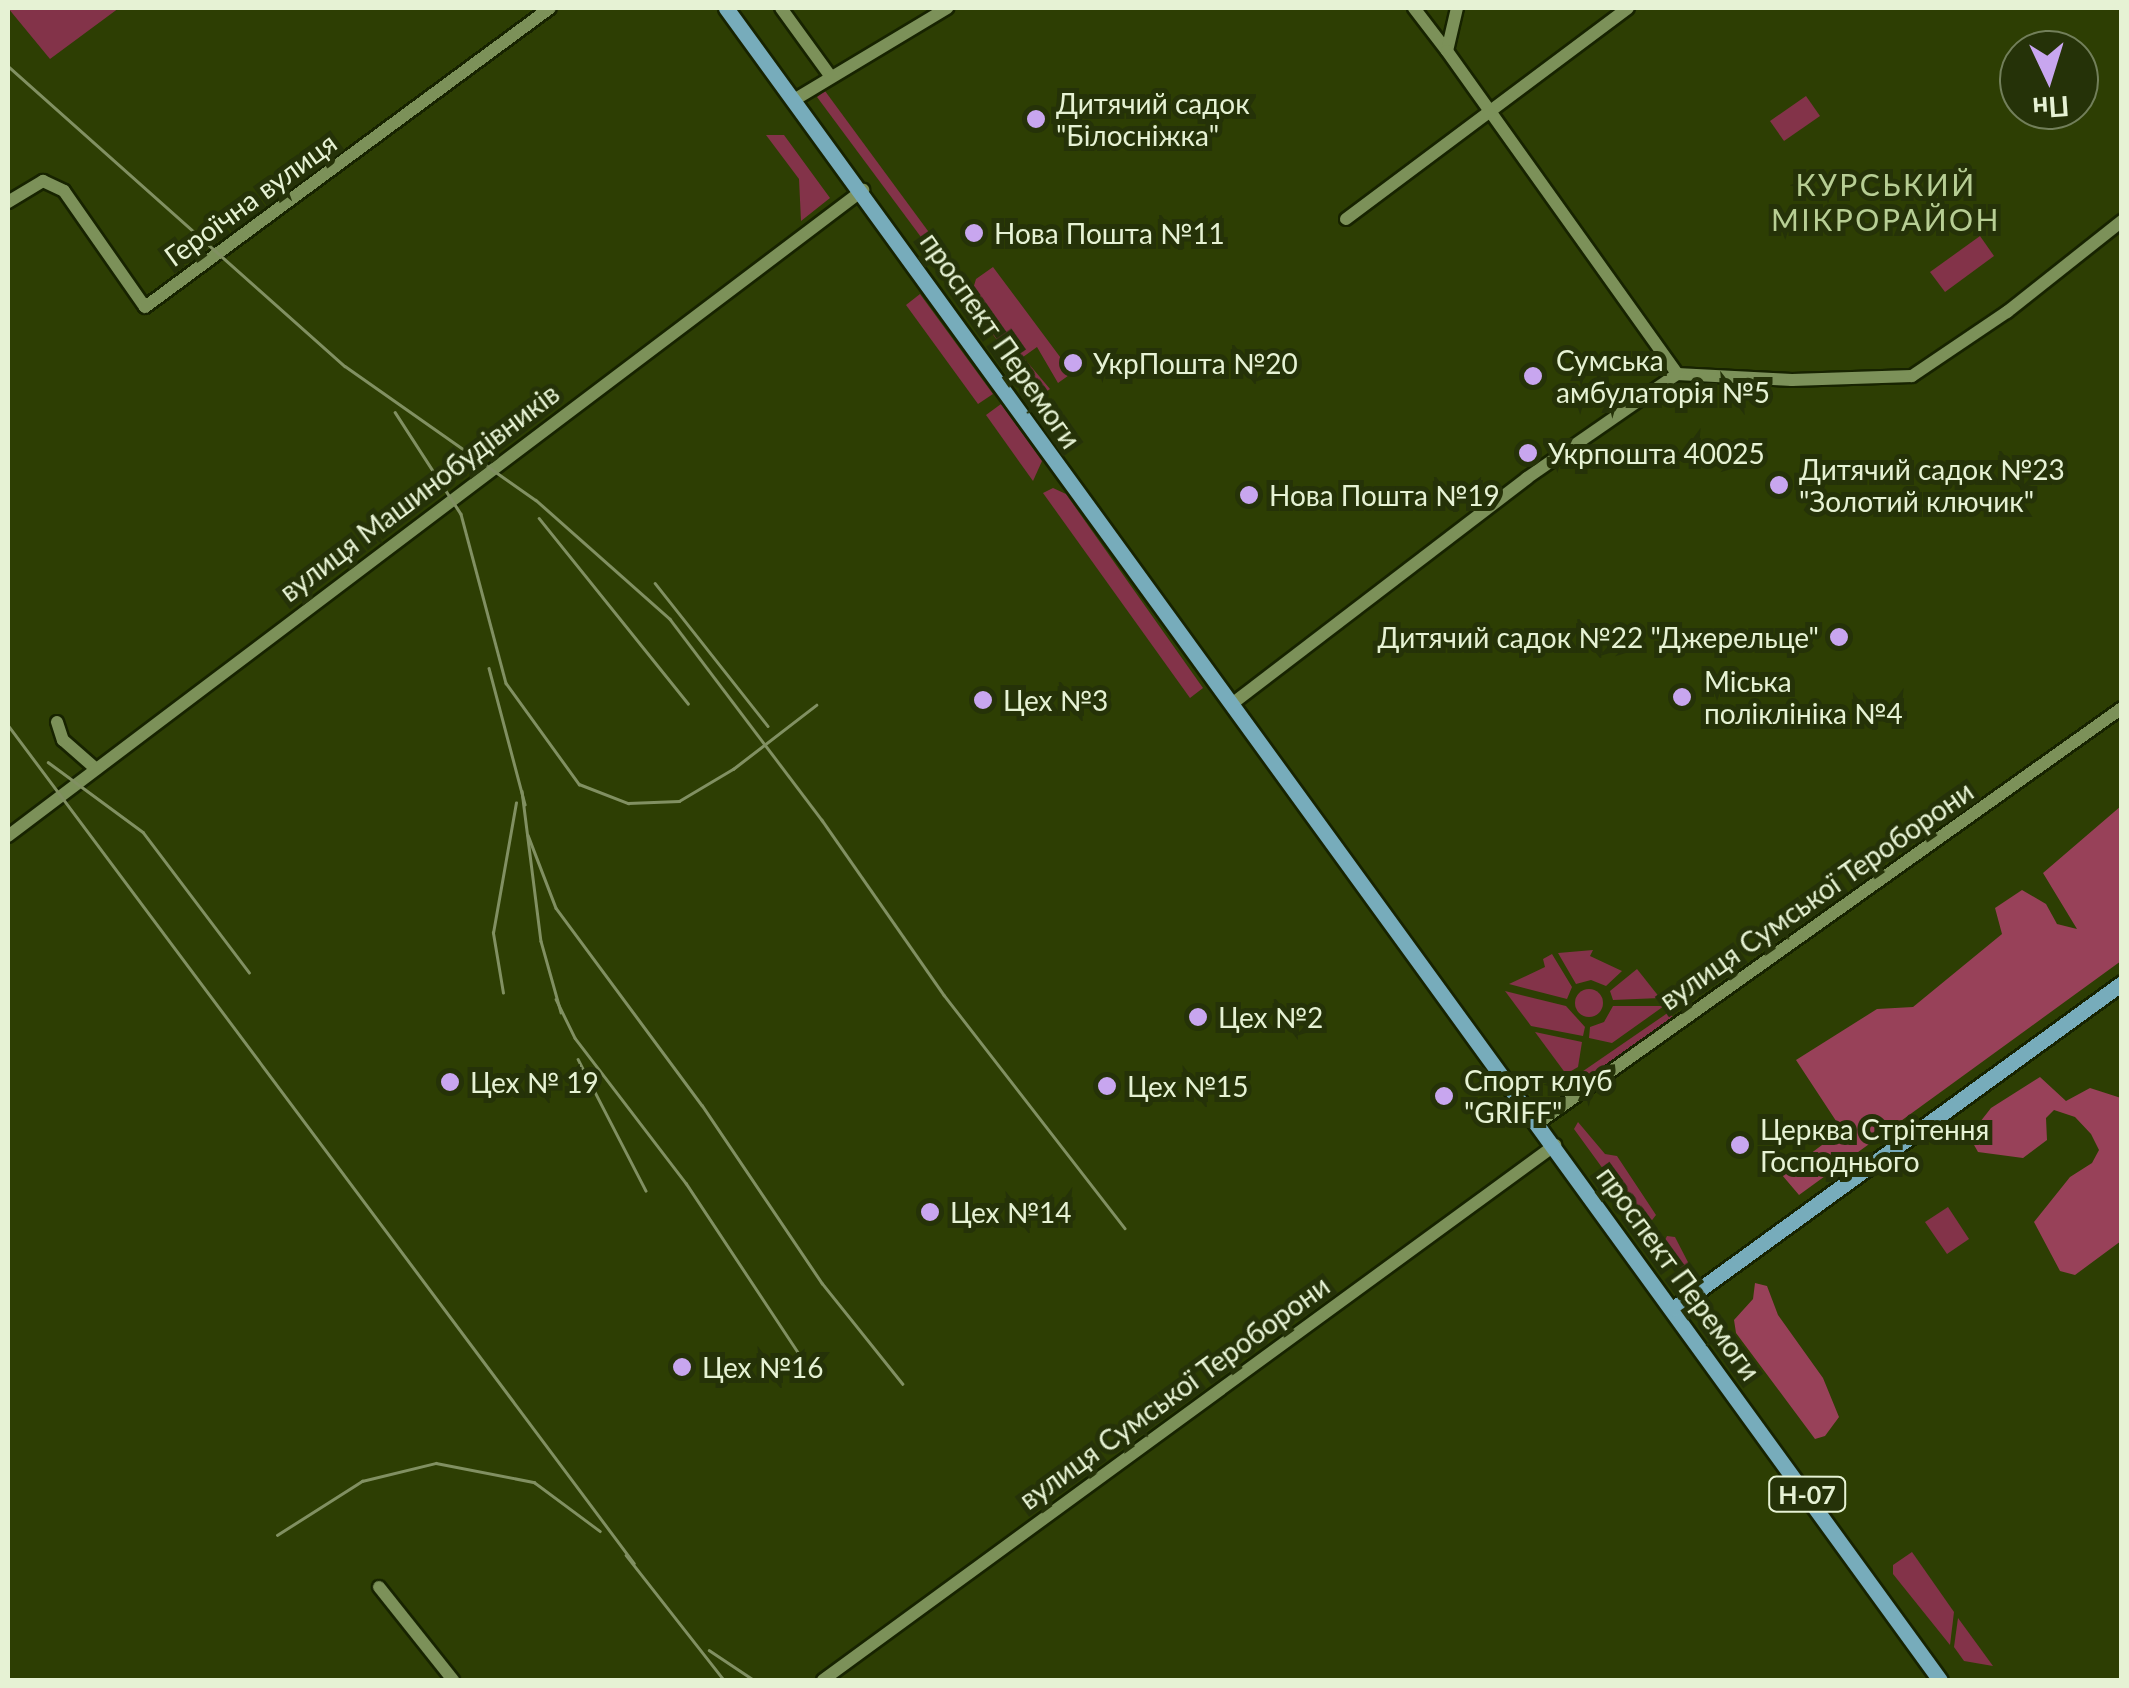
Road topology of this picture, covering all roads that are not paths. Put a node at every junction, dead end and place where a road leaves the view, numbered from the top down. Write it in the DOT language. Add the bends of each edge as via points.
graph roads {
  1 [pos="550,8"];
  2 [pos="726,8"];
  3 [pos="781,8"];
  4 [pos="948,8"];
  5 [pos="1414,8"];
  6 [pos="1457,8"];
  7 [pos="1628,8"];
  8 [pos="1447,51"];
  9 [pos="832,77"];
  10 [pos="794,100"];
  11 [pos="1489,111"];
  12 [pos="863,190"];
  13 [pos="8,202"];
  14 [pos="1346,219"];
  15 [pos="2122,221"];
  16 [pos="1677,374"];
  17 [pos="1233,703"];
  18 [pos="2122,708"];
  19 [pos="57,722"];
  20 [pos="96,769"];
  21 [pos="8,836"];
  22 [pos="2122,983"];
  23 [pos="1538,1122"];
  24 [pos="1554,1145"];
  25 [pos="1674,1308"];
  26 [pos="379,1586"];
  27 [pos="452,1680"];
  28 [pos="824,1680"];
  29 [pos="1940,1680"];
  1 -- 13 [label="street, Героїчна вулиця" via="145,307 64,191 42,181"];
  2 -- 10 [label="main road, проспект Перемоги"];
  3 -- 9 [label="street"];
  4 -- 9 [label="street"];
  5 -- 8 [label="street"];
  6 -- 8 [label="street"];
  7 -- 11 [label="street"];
  8 -- 11 [label="street"];
  9 -- 10 [label="street"];
  10 -- 12 [label="main road, проспект Перемоги"];
  11 -- 14 [label="street"];
  11 -- 16 [label="street"];
  12 -- 17 [label="main road, проспект Перемоги"];
  12 -- 20 [label="street, вулиця Машинобудівників"];
  15 -- 16 [label="street" via="1912,376 1792,380"];
  16 -- 17 [label="street" via="1527,478"];
  17 -- 23 [label="main road, проспект Перемоги"];
  18 -- 23 [label="street, вулиця Сумської Тероборони"];
  19 -- 20 [label="street" via="63,740"];
  20 -- 21 [label="street, вулиця Машинобудівників"];
  22 -- 25 [label="main road"];
  23 -- 24 [label="main road, проспект Перемоги"];
  24 -- 25 [label="main road, проспект Перемоги"];
  24 -- 28 [label="street, вулиця Сумської Тероборони"];
  25 -- 29 [label="main road, проспект Перемоги / Н-07"];
  26 -- 27 [label="street"];
}
